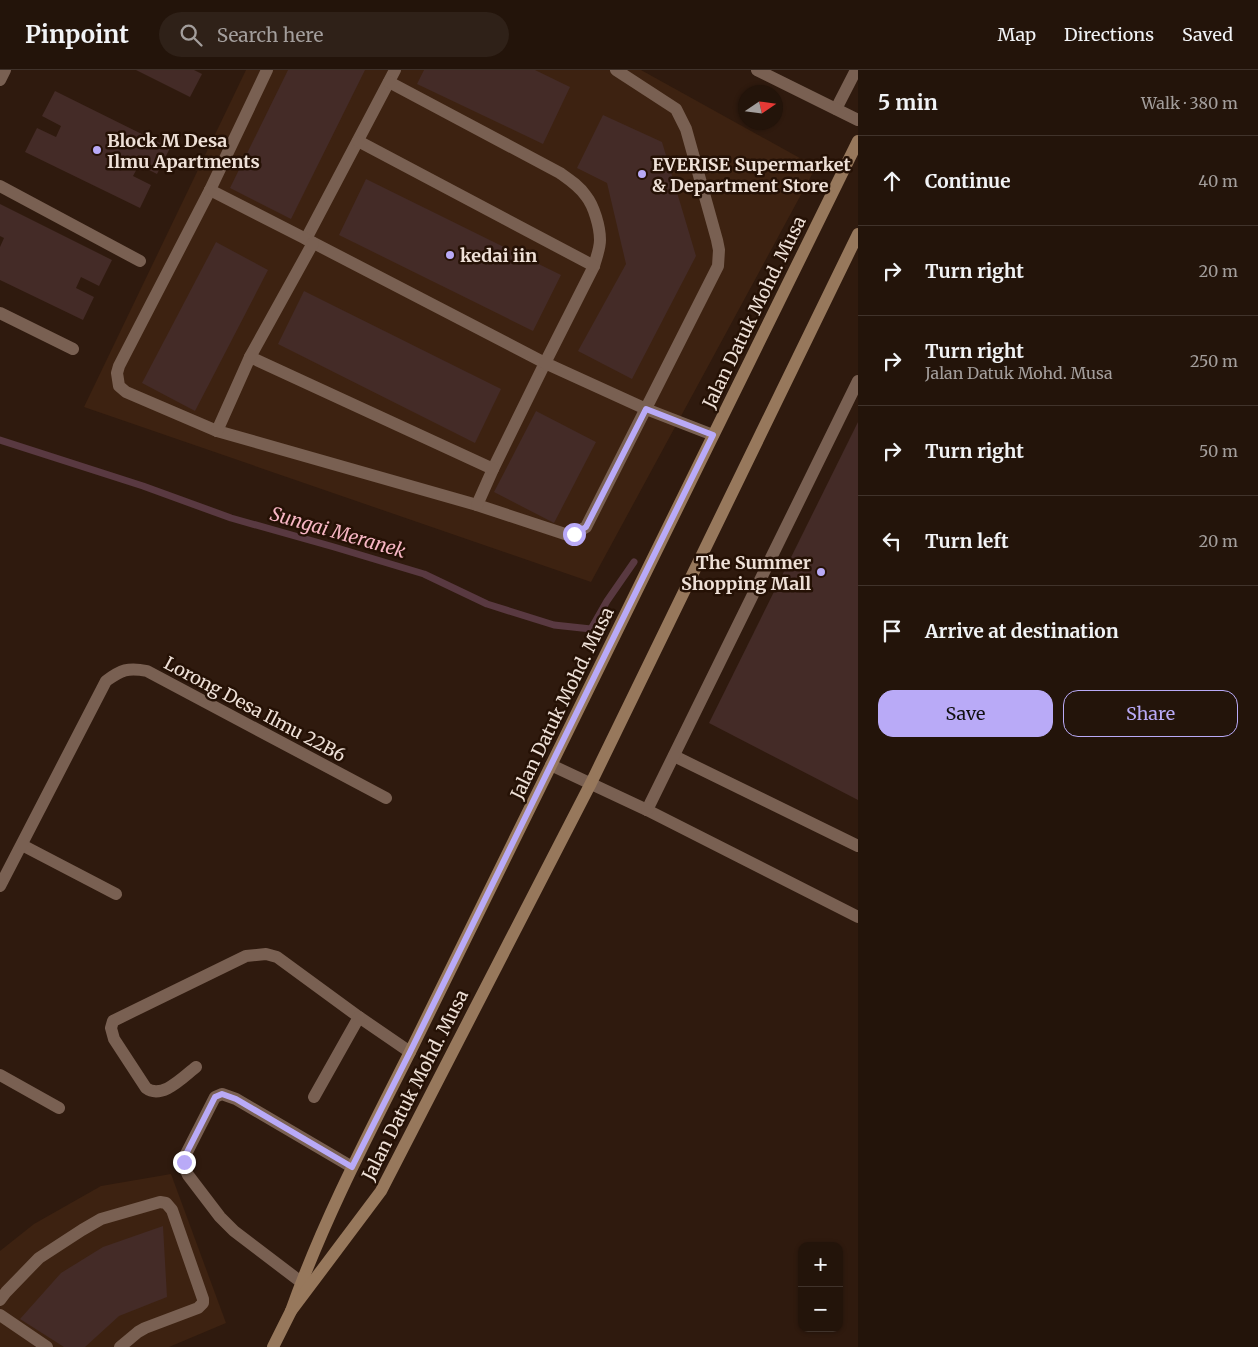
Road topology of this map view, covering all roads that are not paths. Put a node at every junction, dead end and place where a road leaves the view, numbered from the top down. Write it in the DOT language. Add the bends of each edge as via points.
graph roads {
  1 [pos="5,70"];
  2 [pos="267,70"];
  3 [pos="616,70"];
  4 [pos="757,70"];
  5 [pos="856,70"];
  6 [pos="392,76"];
  7 [pos="0,80"];
  8 [pos="836,109"];
  9 [pos="858,120"];
  10 [pos="358,141"];
  11 [pos="858,141"];
  12 [pos="0,186"];
  13 [pos="210,190"];
  14 [pos="858,234"];
  15 [pos="309,241"];
  16 [pos="140,261"];
  17 [pos="594,266"];
  18 [pos="0,313"];
  19 [pos="73,349"];
  20 [pos="250,357"];
  21 [pos="545,363"];
  22 [pos="858,381"];
  23 [pos="646,409"];
  24 [pos="217,430"];
  25 [pos="713,435"];
  26 [pos="493,469"];
  27 [pos="477,505"];
  28 [pos="674,756"];
  29 [pos="551,765"];
  30 [pos="591,783"];
  31 [pos="386,798"];
  32 [pos="646,810"];
  33 [pos="22,845"];
  34 [pos="858,846"];
  35 [pos="0,886"];
  36 [pos="116,894"];
  37 [pos="858,917"];
  38 [pos="358,1018"];
  39 [pos="410,1052"];
  40 [pos="196,1067"];
  41 [pos="0,1075"];
  42 [pos="314,1097"];
  43 [pos="59,1108"];
  44 [pos="352,1167"];
  45 [pos="302,1282"];
  46 [pos="0,1300"];
  47 [pos="291,1311"];
  48 [pos="0,1315"];
  49 [pos="47,1347"];
  50 [pos="120,1347"];
  51 [pos="274,1347"];
  1 -- 7 [label="street"];
  2 -- 13 [label="street"];
  3 -- 23 [label="street" via="676,109 686,129 719,250 718,266"];
  4 -- 8 [label="street"];
  5 -- 8 [label="street"];
  6 -- 10 [label="street"];
  6 -- 17 [label="street" via="575,184 587,196 598,227 600,241"];
  8 -- 9 [label="street"];
  10 -- 15 [label="street"];
  10 -- 17 [label="street"];
  11 -- 25 [label="main road, Jalan Datuk Mohd. Musa"];
  12 -- 16 [label="street"];
  13 -- 15 [label="street"];
  13 -- 24 [label="street" via="117,373 119,386 126,392"];
  14 -- 30 [label="main road, Jalan Datuk Mohd. Musa"];
  15 -- 20 [label="street"];
  15 -- 21 [label="street"];
  17 -- 21 [label="street"];
  18 -- 19 [label="street"];
  20 -- 24 [label="street"];
  20 -- 26 [label="street"];
  21 -- 23 [label="street"];
  21 -- 26 [label="street"];
  22 -- 28 [label="street"];
  23 -- 25 [label="street"];
  23 -- 27 [label="street" via="586,527 581,531 568,535"];
  24 -- 27 [label="street"];
  25 -- 29 [label="main road, Jalan Datuk Mohd. Musa"];
  26 -- 27 [label="street"];
  28 -- 32 [label="street"];
  28 -- 34 [label="street"];
  29 -- 30 [label="street"];
  29 -- 39 [label="main road, Jalan Datuk Mohd. Musa"];
  30 -- 32 [label="street"];
  30 -- 47 [label="main road, Jalan Datuk Mohd. Musa" via="381,1191"];
  31 -- 33 [label="street, Lorong Desa Ilmu 22B6" via="147,672 126,669 106,681"];
  32 -- 37 [label="street"];
  33 -- 35 [label="street"];
  33 -- 36 [label="street"];
  38 -- 39 [label="street"];
  38 -- 40 [label="street" via="277,957 266,954 246,956 113,1022 114,1039 149,1091 169,1087"];
  38 -- 42 [label="street"];
  39 -- 44 [label="main road, Jalan Datuk Mohd. Musa"];
  41 -- 43 [label="street"];
  44 -- 45 [label="main road, Jalan Datuk Mohd. Musa"];
  44 -- 45 [label="street" via="222,1094 215,1097 185,1156 184,1166 188,1175 220,1217"];
  45 -- 47 [label="main road, Jalan Datuk Mohd. Musa"];
  46 -- 50 [label="street" via="39,1258 91,1224 160,1202 166,1203 172,1210 202,1303 198,1308 145,1328"];
  47 -- 51 [label="main road, Jalan Datuk Mohd. Musa"];
  48 -- 49 [label="street"];
}
